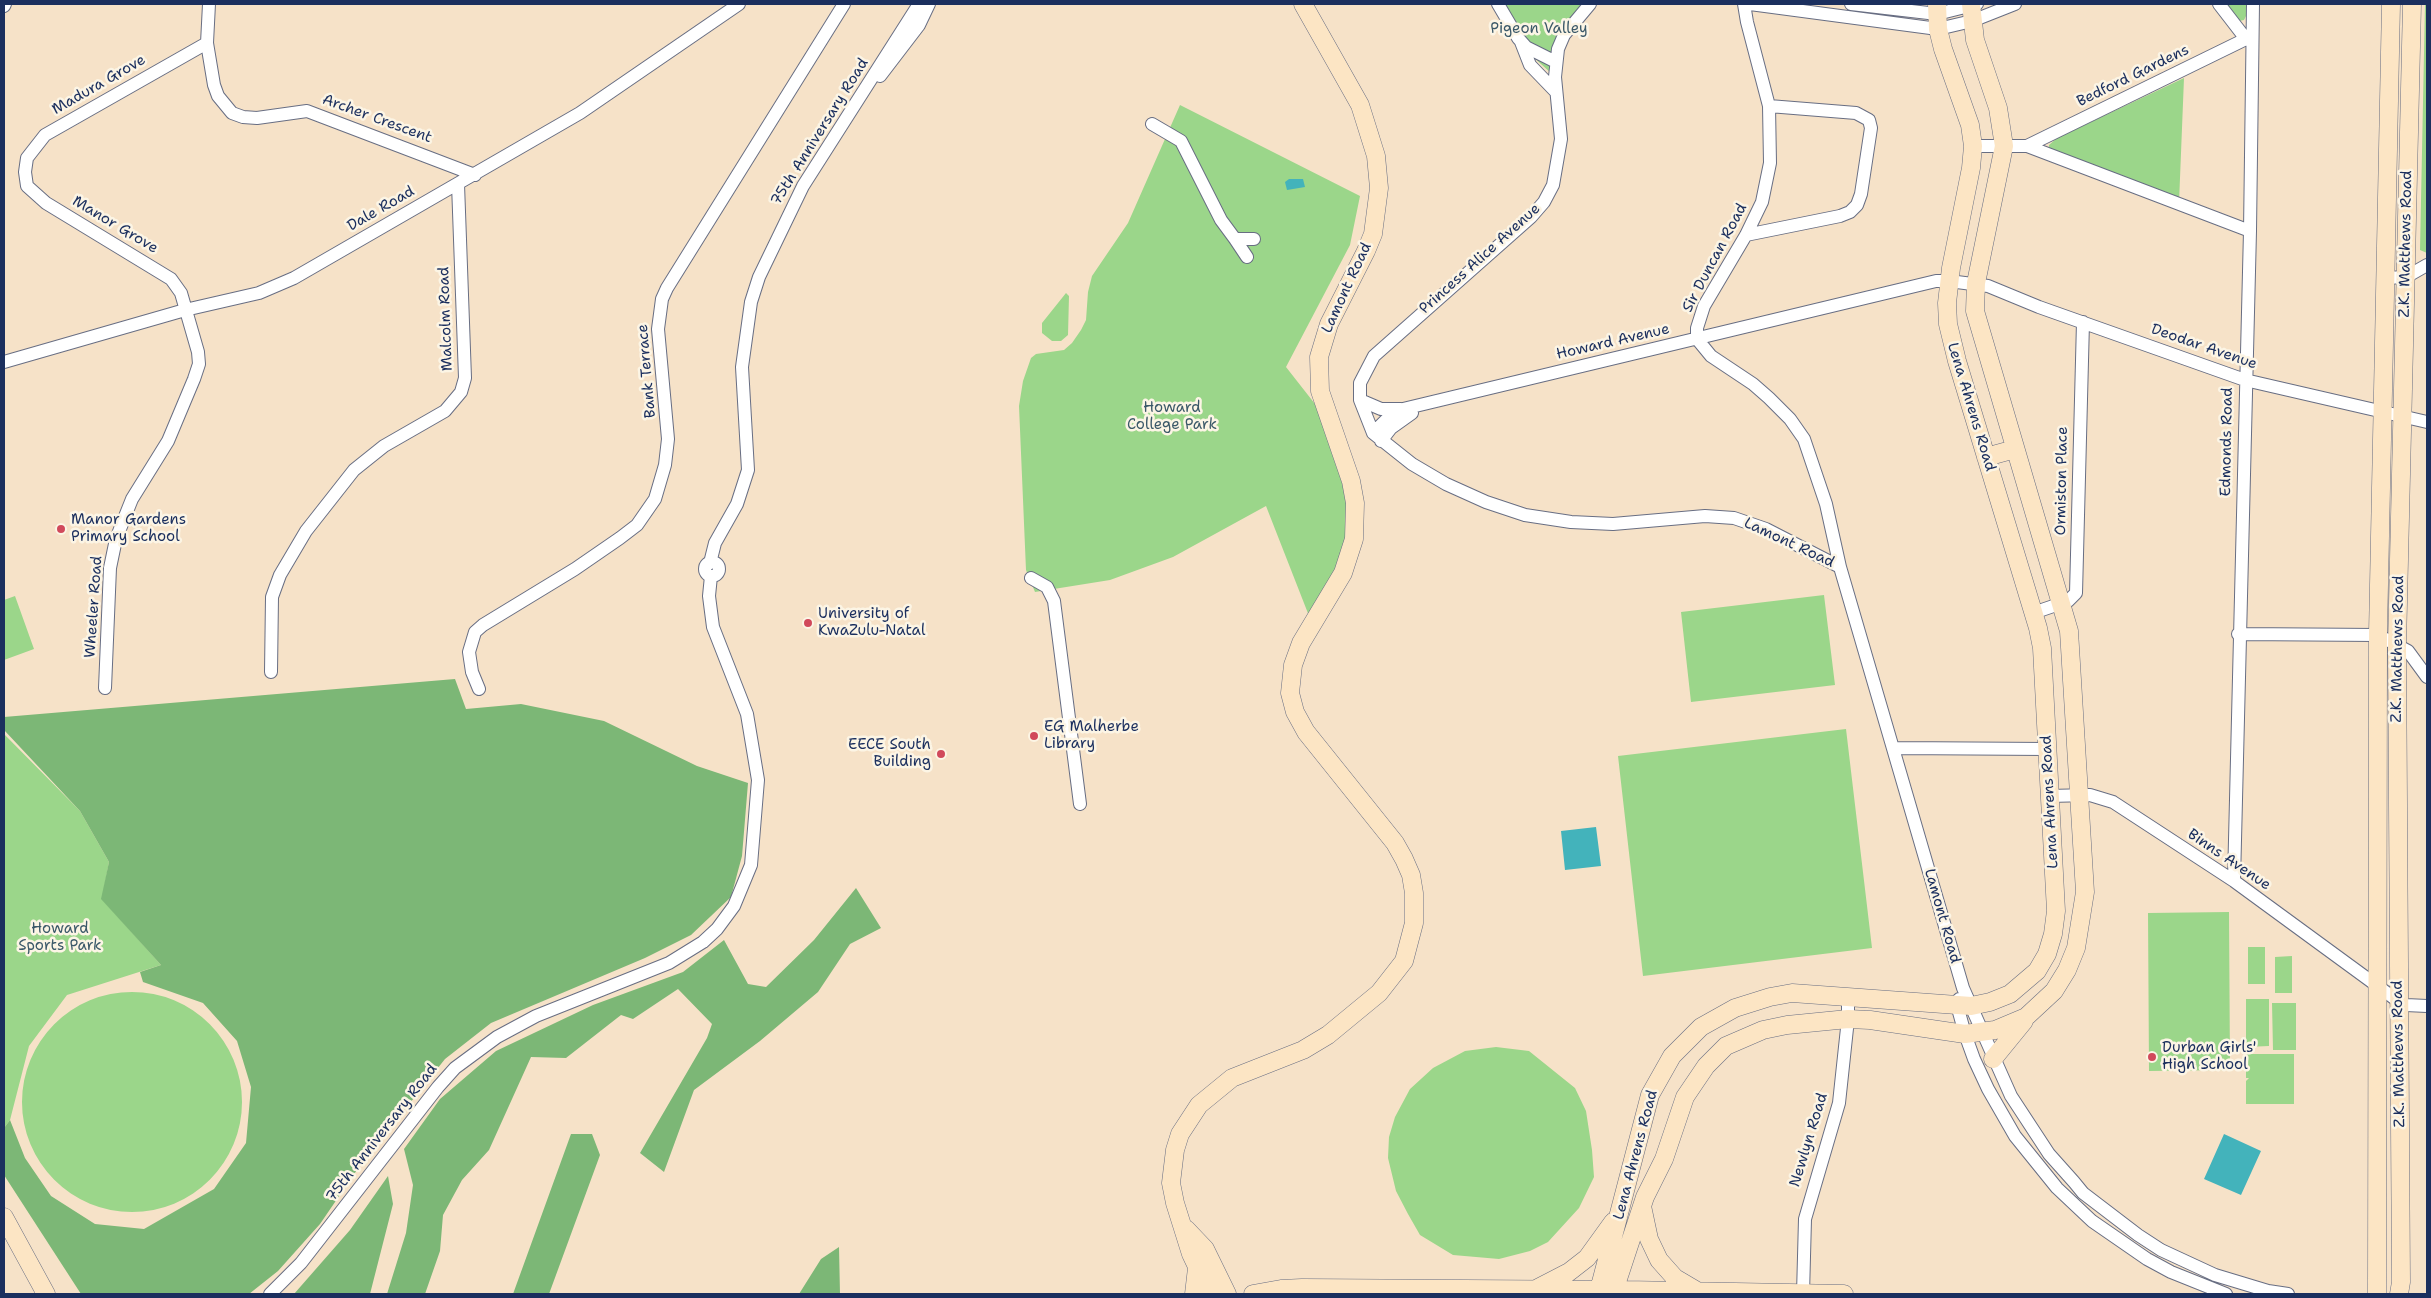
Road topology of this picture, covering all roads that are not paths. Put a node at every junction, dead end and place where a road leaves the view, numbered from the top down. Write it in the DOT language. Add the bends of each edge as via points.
graph roads {
  1 [pos="209,4"];
  2 [pos="739,4"];
  3 [pos="844,4"];
  4 [pos="919,4"];
  5 [pos="929,4"];
  6 [pos="1303,4"];
  7 [pos="1498,4"];
  8 [pos="1590,4"];
  9 [pos="1744,4"];
  10 [pos="1750,4"];
  11 [pos="1851,4"];
  12 [pos="2015,4"];
  13 [pos="2219,4"];
  14 [pos="2253,4"];
  15 [pos="2391,4"];
  16 [pos="2412,4"];
  17 [pos="1973,9"];
  18 [pos="1938,15"];
  19 [pos="2249,37"];
  20 [pos="1521,42"];
  21 [pos="207,43"];
  22 [pos="1556,62"];
  23 [pos="1556,92"];
  24 [pos="862,95"];
  25 [pos="1769,106"];
  26 [pos="1152,124"];
  27 [pos="1973,146"];
  28 [pos="2004,146"];
  29 [pos="2027,146"];
  30 [pos="25,172"];
  31 [pos="475,175"];
  32 [pos="458,184"];
  33 [pos="2250,232"];
  34 [pos="1746,235"];
  35 [pos="1234,239"];
  36 [pos="1254,239"];
  37 [pos="1247,257"];
  38 [pos="2427,266"];
  39 [pos="2406,277"];
  40 [pos="2385,278"];
  41 [pos="1950,281"];
  42 [pos="1976,282"];
  43 [pos="185,310"];
  44 [pos="2083,322"];
  45 [pos="1696,339"];
  46 [pos="4,362"];
  47 [pos="2245,380"];
  48 [pos="1360,400"];
  49 [pos="1430,403"];
  50 [pos="1403,409"];
  51 [pos="2382,412"];
  52 [pos="2403,416"];
  53 [pos="2427,422"];
  54 [pos="1377,437"];
  55 [pos="2015,449"];
  56 [pos="1986,457"];
  57 [pos="1840,567"];
  58 [pos="1031,578"];
  59 [pos="2061,604"];
  60 [pos="2033,613"];
  61 [pos="2238,634"];
  62 [pos="2378,635"];
  63 [pos="2397,645"];
  64 [pos="271,672"];
  65 [pos="2427,677"];
  66 [pos="105,688"];
  67 [pos="478,689"];
  68 [pos="1894,748"];
  69 [pos="2048,748"];
  70 [pos="2080,795"];
  71 [pos="2049,796"];
  72 [pos="1080,804"];
  73 [pos="2378,871"];
  74 [pos="2398,872"];
  75 [pos="2234,881"];
  76 [pos="2377,987"];
  77 [pos="1848,996"];
  78 [pos="2398,1001"];
  79 [pos="1964,1005"];
  80 [pos="2427,1006"];
  81 [pos="2033,1011"];
  82 [pos="1848,1020"];
  83 [pos="1974,1033"];
  84 [pos="1993,1059"];
  85 [pos="2400,1149"];
  86 [pos="2377,1150"];
  87 [pos="1634,1159"];
  88 [pos="1660,1167"];
  89 [pos="2069,1177"];
  90 [pos="2057,1188"];
  91 [pos="1642,1206"];
  92 [pos="1622,1207"];
  93 [pos="4,1217"];
  94 [pos="1184,1227"];
  95 [pos="2161,1250"];
  96 [pos="2154,1263"];
  97 [pos="1197,1267"];
  98 [pos="2244,1289"];
  99 [pos="1534,1290"];
  100 [pos="1485,1292"];
  101 [pos="1606,1292"];
  102 [pos="1699,1292"];
  103 [pos="46,1294"];
  104 [pos="270,1294"];
  105 [pos="1194,1294"];
  106 [pos="1210,1294"];
  107 [pos="1227,1294"];
  108 [pos="1253,1294"];
  109 [pos="1804,1294"];
  110 [pos="1844,1294"];
  111 [pos="2226,1294"];
  112 [pos="2288,1294"];
  113 [pos="2376,1294"];
  114 [pos="2399,1294"];
  1 -- 21 [label="street, Archer Crescent"];
  2 -- 31 [label="street, Dale Road" via="580,113"];
  3 -- 67 [label="street, Bank Terrace" via="662,299 658,329 668,439 665,465 655,499 637,525 620,538 475,632 469,652"];
  4 -- 24 [label="street, 75th Anniversary Road"];
  5 -- 24 [label="street" via="892,62"];
  6 -- 94 [label="main road, Lamont Road" via="1360,105 1376,156 1379,188 1373,234 1329,324 1319,357 1320,392 1351,481 1355,503 1354,540 1343,573 1301,643 1293,665 1290,692 1295,712 1306,732 1395,842 1411,875 1414,923 1404,961 1380,993 1354,1016 1303,1050 1232,1078 1199,1105 1180,1134 1173,1164 1171,1183"];
  7 -- 20 [label="street"];
  8 -- 22 [label="street, Princess Alice Avenue" via="1564,35"];
  9 -- 25 [label="street, Sir Duncan Road"];
  10 -- 18 [label="street"];
  11 -- 18 [label="street"];
  12 -- 17 [label="street"];
  13 -- 19 [label="street"];
  14 -- 19 [label="street, Edmonds Road"];
  15 -- 40 [label="main road, Z.K. Matthews Road"];
  16 -- 39 [label="main road, Z.K. Matthews Road"];
  17 -- 18 [label="street"];
  17 -- 28 [label="main road, Lena Ahrens Road" via="1975,40 1998,108"];
  18 -- 27 [label="main road, Lena Ahrens Road" via="1943,50 1970,125"];
  19 -- 29 [label="street, Bedford Gardens"];
  19 -- 33 [label="street, Edmonds Road"];
  20 -- 22 [label="street" via="1532,52"];
  20 -- 23 [label="street" via="1530,65"];
  21 -- 30 [label="street, Madura Grove" via="45,135 27,158"];
  21 -- 31 [label="street, Archer Crescent" via="218,96 232,113 257,118 307,111"];
  22 -- 23 [label="street, Princess Alice Avenue"];
  23 -- 48 [label="street, Princess Alice Avenue" via="1561,139 1553,185 1544,202 1374,356 1360,383"];
  24 -- 104 [label="street, 75th Anniversary Road" via="803,186 759,277 751,302 742,367 748,470 737,504 715,543 713,563 718,571 711,576 709,596 713,627 747,714 758,780 751,866 734,906 703,942 669,964 536,1016 497,1038 455,1068 301,1263"];
  25 -- 34 [label="street, Sir Duncan Road" via="1770,163 1762,202"];
  25 -- 34 [label="street" via="1856,113 1869,120 1871,128 1862,194 1850,212 1840,216"];
  26 -- 35 [label="street" via="1181,141"];
  27 -- 28 [label="street, Bedford Gardens"];
  27 -- 41 [label="main road, Lena Ahrens Road"];
  28 -- 29 [label="street, Bedford Gardens"];
  28 -- 42 [label="main road, Lena Ahrens Road"];
  29 -- 33 [label="street, Bedford Gardens"];
  30 -- 43 [label="street, Manor Grove" via="27,186 46,203 171,279 181,293"];
  31 -- 32 [label="street, Dale Road"];
  32 -- 43 [label="street, Dale Road" via="294,278 259,293"];
  32 -- 64 [label="street, Malcolm Road" via="465,378 461,392 445,411 384,446 354,470 306,530 280,575 272,597"];
  33 -- 47 [label="street, Edmonds Road"];
  34 -- 45 [label="street, Sir Duncan Road" via="1704,306"];
  35 -- 36 [label="street"];
  35 -- 37 [label="street"];
  38 -- 39 [label="street"];
  39 -- 40 [label="street"];
  39 -- 52 [label="main road, Z.K. Matthews Road"];
  40 -- 51 [label="main road, Z.K. Matthews Road"];
  41 -- 42 [label="street, Howard Avenue"];
  41 -- 45 [label="street, Howard Avenue" via="1936,281"];
  41 -- 56 [label="main road, Lena Ahrens Road" via="1947,303 1950,338"];
  42 -- 44 [label="street, Deodar Avenue"];
  42 -- 55 [label="main road, Lena Ahrens Road" via="1975,311 1980,333"];
  43 -- 46 [label="street, Dale Road"];
  43 -- 66 [label="street, Wheeler Road" via="199,364 168,441 132,499 116,539 110,568"];
  44 -- 47 [label="street, Deodar Avenue"];
  44 -- 59 [label="street, Ormiston Place" via="2076,593"];
  45 -- 49 [label="street, Howard Avenue"];
  45 -- 57 [label="street" via="1711,356 1769,398 1804,438 1826,504"];
  47 -- 51 [label="street, Deodar Avenue"];
  47 -- 61 [label="street, Edmonds Road"];
  48 -- 50 [label="street, Howard Avenue" via="1381,409"];
  48 -- 54 [label="street"];
  49 -- 50 [label="street, Howard Avenue"];
  49 -- 54 [label="street, Howard Avenue"];
  50 -- 54 [label="street, Howard Avenue" via="1388,418"];
  51 -- 52 [label="street, Deodar Avenue"];
  51 -- 62 [label="main road, Z.K. Matthews Road"];
  52 -- 53 [label="street, Deodar Avenue"];
  52 -- 63 [label="main road, Z.K. Matthews Road"];
  54 -- 57 [label="street, Lamont Road" via="1412,464 1446,484 1525,515 1613,524 1705,516 1734,518 1766,529"];
  55 -- 56 [label="main road"];
  55 -- 59 [label="main road, Lena Ahrens Road"];
  56 -- 60 [label="main road, Lena Ahrens Road"];
  57 -- 68 [label="street, Lamont Road"];
  58 -- 72 [label="street" via="1047,587 1054,601"];
  59 -- 60 [label="street, Ormiston Place"];
  59 -- 70 [label="main road, Lena Ahrens Road" via="2069,630"];
  60 -- 69 [label="main road, Lena Ahrens Road" via="2042,648"];
  61 -- 62 [label="street"];
  61 -- 75 [label="street, Edmonds Road"];
  62 -- 63 [label="street"];
  62 -- 73 [label="main road, Z.K. Matthews Road"];
  63 -- 65 [label="street" via="2408,651"];
  63 -- 74 [label="main road, Z.K. Matthews Road"];
  68 -- 69 [label="street"];
  68 -- 79 [label="street, Lamont Road" via="1963,988"];
  69 -- 71 [label="main road, Lena Ahrens Road"];
  70 -- 71 [label="street, Binns Avenue"];
  70 -- 75 [label="street, Binns Avenue" via="2102,797 2113,802"];
  70 -- 81 [label="main road, Lena Ahrens Road" via="2085,892 2076,948 2054,991"];
  71 -- 79 [label="main road, Lena Ahrens Road" via="2056,910 2047,954 2036,971 2010,994 1990,1002"];
  73 -- 74 [label="main road"];
  73 -- 76 [label="main road, Z.K. Matthews Road"];
  74 -- 78 [label="main road, Z.K. Matthews Road"];
  75 -- 76 [label="street, Binns Avenue"];
  76 -- 78 [label="street, Binns Avenue"];
  76 -- 86 [label="main road, Z.K. Matthews Road"];
  77 -- 79 [label="main road, Lena Ahrens Road"];
  77 -- 82 [label="street, Newlyn Road"];
  77 -- 87 [label="main road, Lena Ahrens Road" via="1792,993 1770,997 1735,1008 1701,1027 1672,1056 1658,1077 1650,1095"];
  78 -- 80 [label="street" via="2406,1005"];
  78 -- 85 [label="main road, Z.K. Matthews Road"];
  79 -- 83 [label="street"];
  81 -- 83 [label="main road, Lena Ahrens Road" via="2012,1024"];
  81 -- 84 [label="main road"];
  82 -- 83 [label="main road, Lena Ahrens Road"];
  82 -- 88 [label="main road, Lena Ahrens Road" via="1763,1030 1726,1046 1706,1066 1685,1097"];
  82 -- 109 [label="street, Newlyn Road" via="1839,1103 1804,1219"];
  83 -- 84 [label="street"];
  83 -- 90 [label="street" via="1974,1059 2002,1115 2037,1166"];
  84 -- 89 [label="street" via="2033,1132"];
  85 -- 86 [label="main road"];
  85 -- 114 [label="main road, Z.K. Matthews Road"];
  86 -- 113 [label="main road, Z.K. Matthews Road"];
  87 -- 88 [label="main road"];
  87 -- 92 [label="main road, Lena Ahrens Road"];
  88 -- 91 [label="main road, Lena Ahrens Road"];
  89 -- 90 [label="street"];
  89 -- 95 [label="street" via="2083,1193 2118,1221"];
  90 -- 96 [label="street" via="2092,1221"];
  91 -- 101 [label="main road, Lena Ahrens Road"];
  91 -- 102 [label="main road" via="1649,1239 1659,1260 1675,1278"];
  92 -- 99 [label="main road" via="1587,1258 1555,1281"];
  92 -- 101 [label="main road, Lena Ahrens Road"];
  93 -- 103 [label="main road"];
  94 -- 97 [label="main road"];
  94 -- 107 [label="main road" via="1205,1249"];
  95 -- 96 [label="street"];
  95 -- 98 [label="street"];
  96 -- 111 [label="street"];
  97 -- 105 [label="main road"];
  97 -- 106 [label="main road"];
  98 -- 112 [label="street"];
  99 -- 100 [label="main road"];
  99 -- 101 [label="main road"];
  100 -- 108 [label="main road" via="1302,1288"];
  101 -- 102 [label="main road"];
  102 -- 109 [label="main road"];
  109 -- 110 [label="main road"];
}
